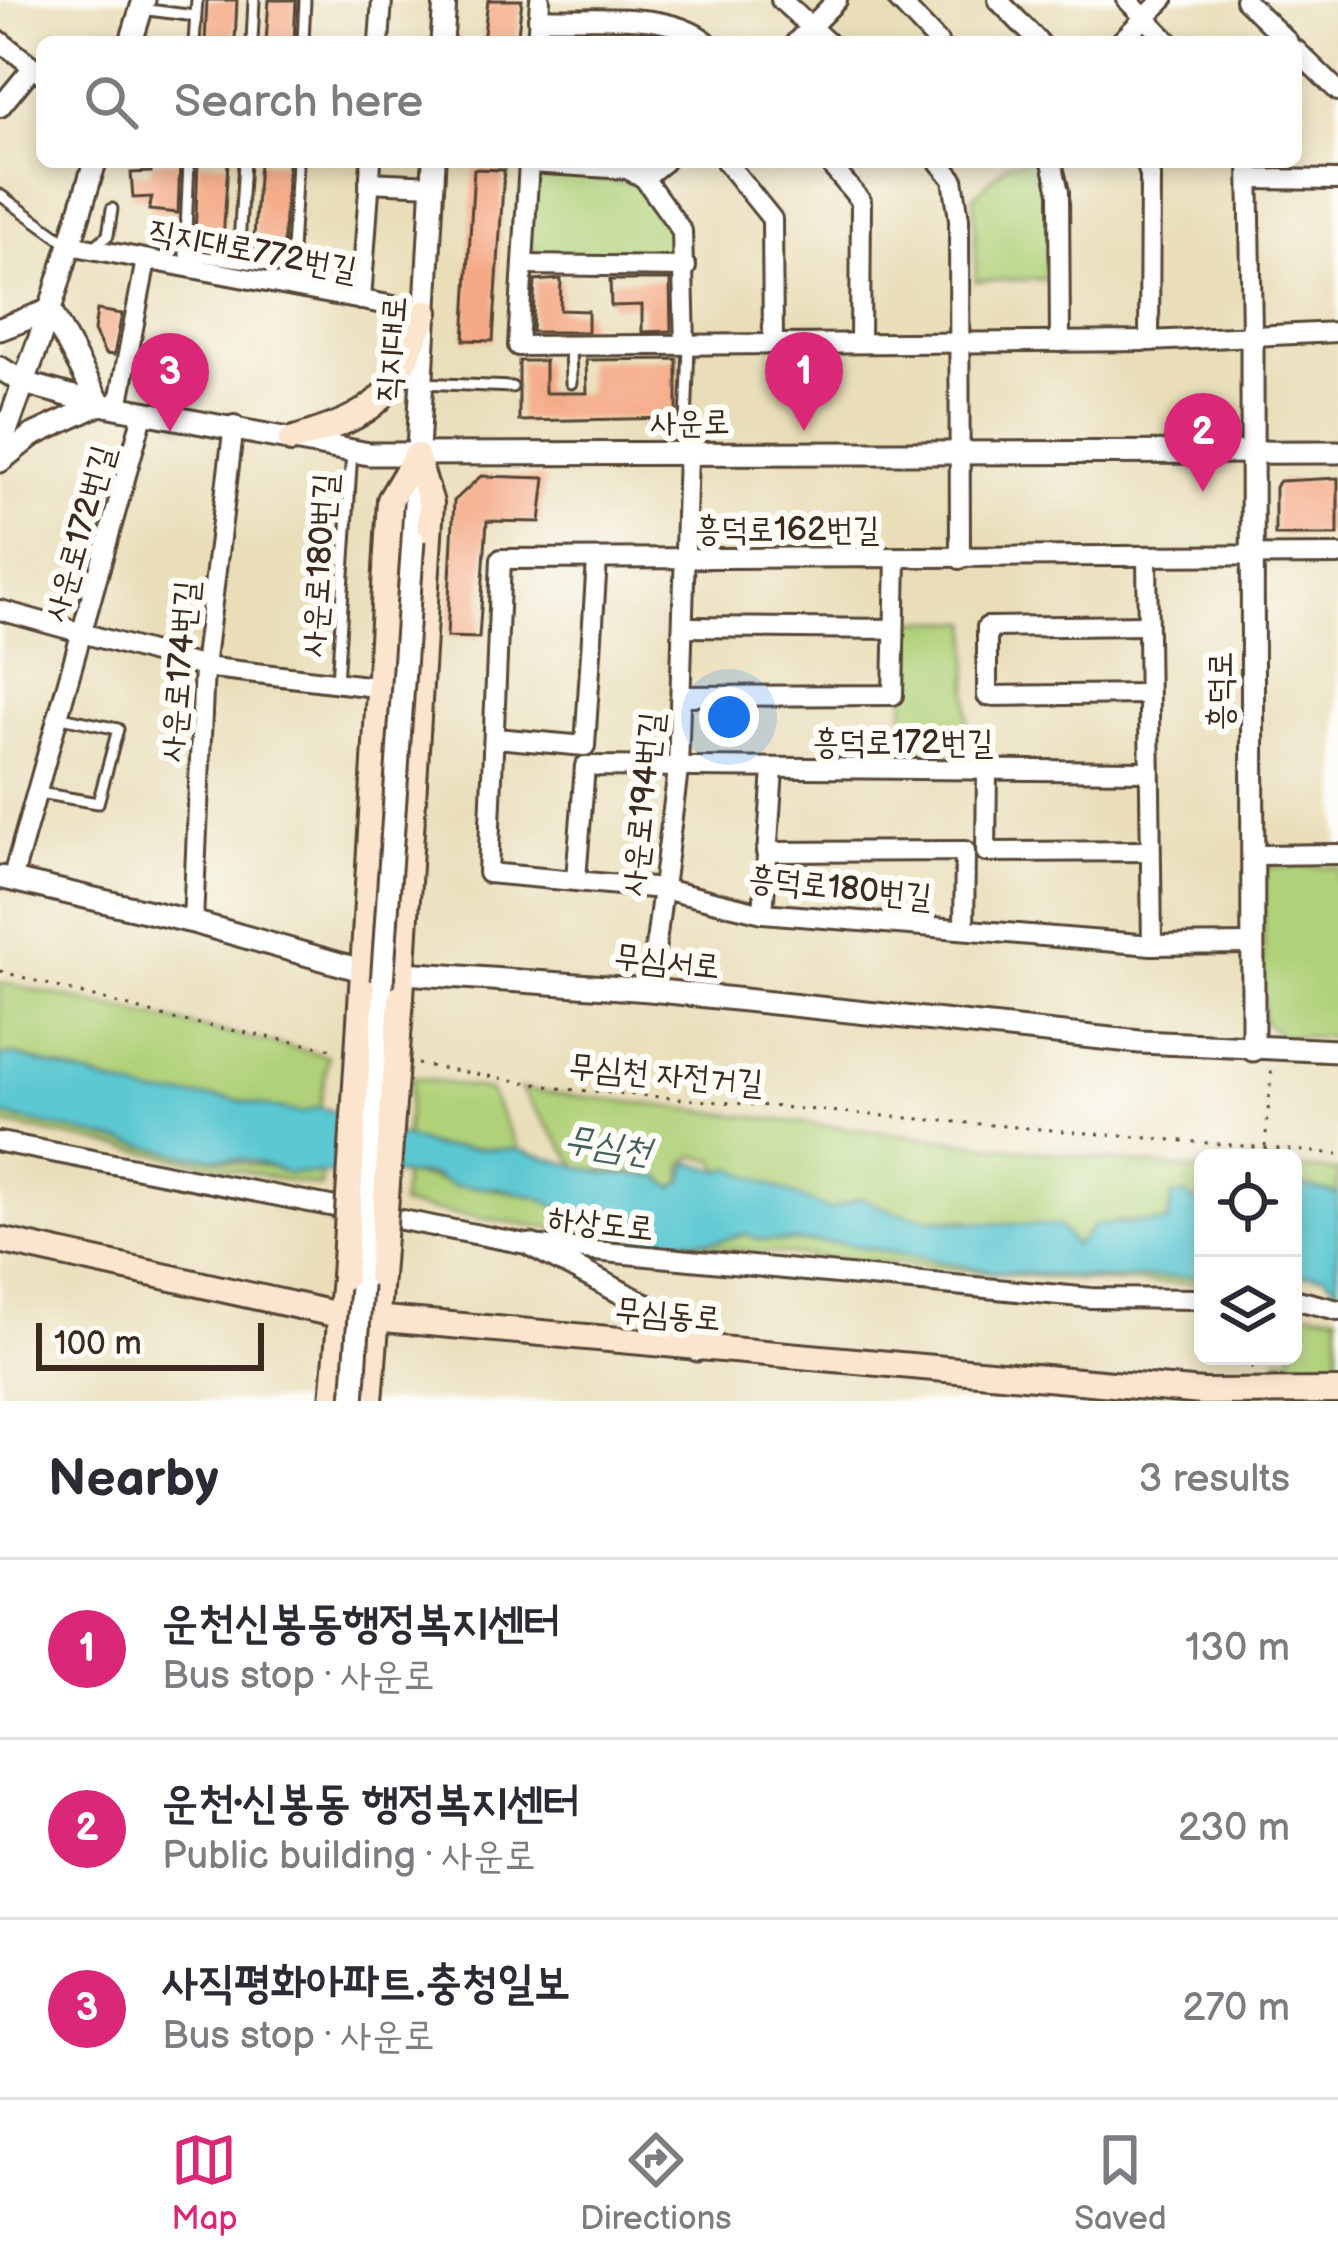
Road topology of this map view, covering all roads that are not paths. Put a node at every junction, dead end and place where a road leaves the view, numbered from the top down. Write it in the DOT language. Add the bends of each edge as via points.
graph roads {
  1 [pos="197,0"];
  2 [pos="254,0"];
  3 [pos="305,0"];
  4 [pos="382,0"];
  5 [pos="445,0"];
  6 [pos="781,0"];
  7 [pos="837,0"];
  8 [pos="898,0"];
  9 [pos="998,0"];
  10 [pos="1126,0"];
  11 [pos="1163,0"];
  12 [pos="1245,0"];
  13 [pos="1280,0"];
  14 [pos="142,4"];
  15 [pos="539,9"];
  16 [pos="195,16"];
  17 [pos="1144,18"];
  18 [pos="1265,20"];
  19 [pos="812,26"];
  20 [pos="133,36"];
  21 [pos="194,36"];
  22 [pos="252,36"];
  23 [pos="303,36"];
  24 [pos="379,36"];
  25 [pos="442,36"];
  26 [pos="693,36"];
  27 [pos="802,36"];
  28 [pos="821,36"];
  29 [pos="932,36"];
  30 [pos="1033,36"];
  31 [pos="1126,36"];
  32 [pos="1163,36"];
  33 [pos="1282,36"];
  34 [pos="0,41"];
  35 [pos="1302,56"];
  36 [pos="36,69"];
  37 [pos="36,71"];
  38 [pos="1338,91"];
  39 [pos="0,107"];
  40 [pos="94,168"];
  41 [pos="189,168"];
  42 [pos="244,168"];
  43 [pos="297,168"];
  44 [pos="529,168"];
  45 [pos="611,168"];
  46 [pos="656,168"];
  47 [pos="731,168"];
  48 [pos="833,168"];
  49 [pos="942,168"];
  50 [pos="1053,168"];
  51 [pos="1148,168"];
  52 [pos="1250,171"];
  53 [pos="370,172"];
  54 [pos="434,173"];
  55 [pos="644,178"];
  56 [pos="1338,180"];
  57 [pos="0,195"];
  58 [pos="112,209"];
  59 [pos="81,247"];
  60 [pos="146,260"];
  61 [pos="238,261"];
  62 [pos="523,265"];
  63 [pos="686,267"];
  64 [pos="361,300"];
  65 [pos="50,310"];
  66 [pos="426,312"];
  67 [pos="0,329"];
  68 [pos="1338,332"];
  69 [pos="1252,333"];
  70 [pos="1149,341"];
  71 [pos="1060,342"];
  72 [pos="860,343"];
  73 [pos="959,343"];
  74 [pos="773,344"];
  75 [pos="687,345"];
  76 [pos="570,346"];
  77 [pos="0,368"];
  78 [pos="571,382"];
  79 [pos="24,383"];
  80 [pos="421,383"];
  81 [pos="512,387"];
  82 [pos="109,406"];
  83 [pos="144,411"];
  84 [pos="234,425"];
  85 [pos="291,440"];
  86 [pos="0,448"];
  87 [pos="960,450"];
  88 [pos="352,451"];
  89 [pos="1338,452"];
  90 [pos="1252,453"];
  91 [pos="686,454"];
  92 [pos="416,456"];
  93 [pos="0,461"];
  94 [pos="1338,555"];
  95 [pos="687,557"];
  96 [pos="1251,557"];
  97 [pos="896,558"];
  98 [pos="1147,558"];
  99 [pos="960,559"];
  100 [pos="597,560"];
  101 [pos="0,610"];
  102 [pos="1146,626"];
  103 [pos="686,628"];
  104 [pos="895,628"];
  105 [pos="80,636"];
  106 [pos="204,667"];
  107 [pos="337,682"];
  108 [pos="376,686"];
  109 [pos="1147,694"];
  110 [pos="682,696"];
  111 [pos="58,716"];
  112 [pos="496,738"];
  113 [pos="678,770"];
  114 [pos="773,770"];
  115 [pos="1148,771"];
  116 [pos="988,772"];
  117 [pos="36,792"];
  118 [pos="1150,851"];
  119 [pos="766,852"];
  120 [pos="1338,854"];
  121 [pos="1253,855"];
  122 [pos="6,879"];
  123 [pos="576,879"];
  124 [pos="663,889"];
  125 [pos="763,913"];
  126 [pos="193,922"];
  127 [pos="964,929"];
  128 [pos="1251,944"];
  129 [pos="1152,945"];
  130 [pos="405,972"];
  131 [pos="362,980"];
  132 [pos="650,990"];
  133 [pos="1264,1050"];
  134 [pos="1338,1051"];
  135 [pos="0,1142"];
  136 [pos="0,1240"];
  137 [pos="531,1244"];
  138 [pos="1194,1299"];
  139 [pos="1302,1301"];
  140 [pos="1338,1310"];
  141 [pos="339,1315"];
  142 [pos="379,1317"];
  143 [pos="697,1350"];
  144 [pos="1338,1391"];
  145 [pos="333,1401"];
  146 [pos="353,1401"];
  147 [pos="370,1401"];
  1 -- 16 [label="lane"];
  2 -- 22 [label="lane"];
  3 -- 23 [label="lane"];
  4 -- 24 [label="street"];
  5 -- 25 [label="street"];
  6 -- 19 [label="street"];
  7 -- 19 [label="street"];
  8 -- 29 [label="street"];
  9 -- 30 [label="street"];
  10 -- 17 [label="street"];
  11 -- 17 [label="street"];
  12 -- 18 [label="street"];
  13 -- 18 [label="street"];
  14 -- 16 [label="lane"];
  14 -- 20 [label="street"];
  15 -- 26 [label="street" via="668,25"];
  16 -- 21 [label="lane"];
  17 -- 31 [label="street"];
  17 -- 32 [label="street"];
  18 -- 33 [label="street"];
  19 -- 27 [label="street"];
  19 -- 28 [label="street"];
  34 -- 36 [label="street"];
  35 -- 38 [label="street"];
  37 -- 39 [label="street"];
  40 -- 59 [label="street"];
  41 -- 61 [label="lane" via="185,254"];
  42 -- 61 [label="lane"];
  43 -- 61 [label="lane" via="291,269"];
  44 -- 62 [label="street"];
  45 -- 55 [label="street"];
  46 -- 55 [label="street"];
  47 -- 74 [label="street" via="772,219"];
  48 -- 72 [label="street" via="861,201"];
  49 -- 73 [label="street" via="957,193"];
  50 -- 71 [label="street"];
  51 -- 70 [label="street"];
  52 -- 56 [label="street"];
  52 -- 69 [label="street, 흥덕로"];
  53 -- 54 [label="street"];
  53 -- 64 [label="street"];
  54 -- 66 [label="street, 직지대로"];
  55 -- 63 [label="street" via="682,231"];
  57 -- 59 [label="lane"];
  58 -- 59 [label="lane" via="108,235"];
  59 -- 60 [label="street, 직지대로772번길"];
  59 -- 65 [label="street"];
  60 -- 64 [label="street, 직지대로772번길"];
  60 -- 82 [label="street"];
  62 -- 63 [label="street"];
  62 -- 76 [label="street" via="518,346"];
  63 -- 75 [label="street"];
  64 -- 66 [label="street, 직지대로772번길"];
  65 -- 67 [label="street"];
  65 -- 79 [label="street"];
  65 -- 82 [label="street"];
  66 -- 80 [label="street, 직지대로"];
  66 -- 85 [label="main road" via="381,401"];
  68 -- 69 [label="street"];
  69 -- 70 [label="street"];
  69 -- 90 [label="street, 흥덕로"];
  70 -- 71 [label="street"];
  71 -- 73 [label="street"];
  72 -- 73 [label="street"];
  72 -- 74 [label="street"];
  73 -- 87 [label="street"];
  74 -- 75 [label="street"];
  75 -- 76 [label="street"];
  75 -- 91 [label="lane"];
  76 -- 78 [label="lane"];
  77 -- 79 [label="street, 사운로"];
  79 -- 82 [label="street, 사운로"];
  79 -- 86 [label="street"];
  80 -- 81 [label="lane"];
  80 -- 92 [label="street, 직지대로"];
  82 -- 83 [label="street, 사운로"];
  82 -- 93 [label="street" via="31,436"];
  83 -- 84 [label="street, 사운로"];
  83 -- 105 [label="street, 사운로172번길"];
  84 -- 85 [label="street, 사운로"];
  84 -- 106 [label="street, 사운로174번길"];
  85 -- 88 [label="street, 사운로"];
  87 -- 90 [label="street, 사운로"];
  87 -- 91 [label="street, 사운로"];
  87 -- 99 [label="street"];
  88 -- 92 [label="street, 사운로"];
  88 -- 107 [label="lane, 사운로180번길"];
  89 -- 90 [label="street, 사운로"];
  90 -- 96 [label="street, 흥덕로"];
  91 -- 92 [label="street, 사운로"];
  91 -- 95 [label="street, 사운로194번길"];
  92 -- 108 [label="main road" via="390,500"];
  92 -- 130 [label="main road" via="431,503"];
  92 -- 146 [label="street, 직지대로, bridge"];
  94 -- 96 [label="street, 흥덕로162번길"];
  95 -- 97 [label="street, 흥덕로162번길"];
  95 -- 100 [label="street, 흥덕로162번길"];
  95 -- 103 [label="street, 사운로194번길"];
  96 -- 98 [label="street, 흥덕로162번길"];
  96 -- 121 [label="street, 흥덕로"];
  97 -- 99 [label="street, 흥덕로162번길"];
  97 -- 104 [label="street, 사운로194번길"];
  98 -- 99 [label="street, 흥덕로162번길"];
  98 -- 102 [label="street"];
  100 -- 112 [label="street, 흥덕로162번길" via="501,560"];
  100 -- 112 [label="street" via="585,746"];
  101 -- 105 [label="street"];
  102 -- 109 [label="street"];
  102 -- 109 [label="street" via="987,626 987,696"];
  103 -- 104 [label="street"];
  103 -- 110 [label="street, 사운로194번길"];
  104 -- 110 [label="street, 사운로194번길" via="893,695"];
  105 -- 106 [label="street"];
  105 -- 111 [label="street, 사운로172번길"];
  106 -- 107 [label="street"];
  106 -- 126 [label="street, 사운로174번길"];
  107 -- 108 [label="street"];
  108 -- 131 [label="main road"];
  109 -- 115 [label="street"];
  110 -- 113 [label="street, 사운로194번길"];
  111 -- 117 [label="street, 사운로172번길"];
  111 -- 117 [label="lane" via="118,729 98,803"];
  112 -- 123 [label="street, 흥덕로180번길" via="488,873"];
  113 -- 114 [label="street, 흥덕로172번길"];
  113 -- 123 [label="street, 흥덕로172번길" via="585,766"];
  113 -- 124 [label="street, 사운로194번길"];
  114 -- 116 [label="street, 흥덕로172번길"];
  114 -- 119 [label="street"];
  115 -- 116 [label="street, 흥덕로172번길"];
  115 -- 118 [label="street"];
  116 -- 118 [label="street" via="986,852"];
  117 -- 122 [label="street, 사운로172번길"];
  118 -- 129 [label="street"];
  119 -- 125 [label="street"];
  119 -- 127 [label="street" via="965,851"];
  120 -- 121 [label="street"];
  121 -- 128 [label="street, 흥덕로"];
  122 -- 126 [label="street, 무심서로"];
  123 -- 124 [label="street, 흥덕로180번길"];
  124 -- 125 [label="street, 흥덕로180번길"];
  124 -- 132 [label="street, 사운로194번길"];
  125 -- 127 [label="street, 흥덕로180번길"];
  126 -- 131 [label="street, 무심서로"];
  127 -- 129 [label="street, 흥덕로180번길"];
  128 -- 129 [label="street, 흥덕로180번길"];
  128 -- 133 [label="street, 흥덕로"];
  130 -- 131 [label="street, 무심서로"];
  130 -- 132 [label="street, 무심서로"];
  130 -- 142 [label="main road, bridge"];
  131 -- 141 [label="main road, bridge"];
  132 -- 133 [label="street, 무심서로"];
  133 -- 134 [label="street, 무심서로"];
  135 -- 137 [label="street, 하상도로"];
  136 -- 141 [label="main road, 무심동로"];
  137 -- 138 [label="street, 하상도로" via="1091,1298"];
  137 -- 143 [label="street" via="649,1307"];
  139 -- 140 [label="street"];
  141 -- 142 [label="main road, 무심동로"];
  141 -- 145 [label="main road"];
  142 -- 143 [label="main road, 무심동로"];
  142 -- 147 [label="main road"];
  143 -- 144 [label="main road, 무심동로" via="1203,1392"];
}
